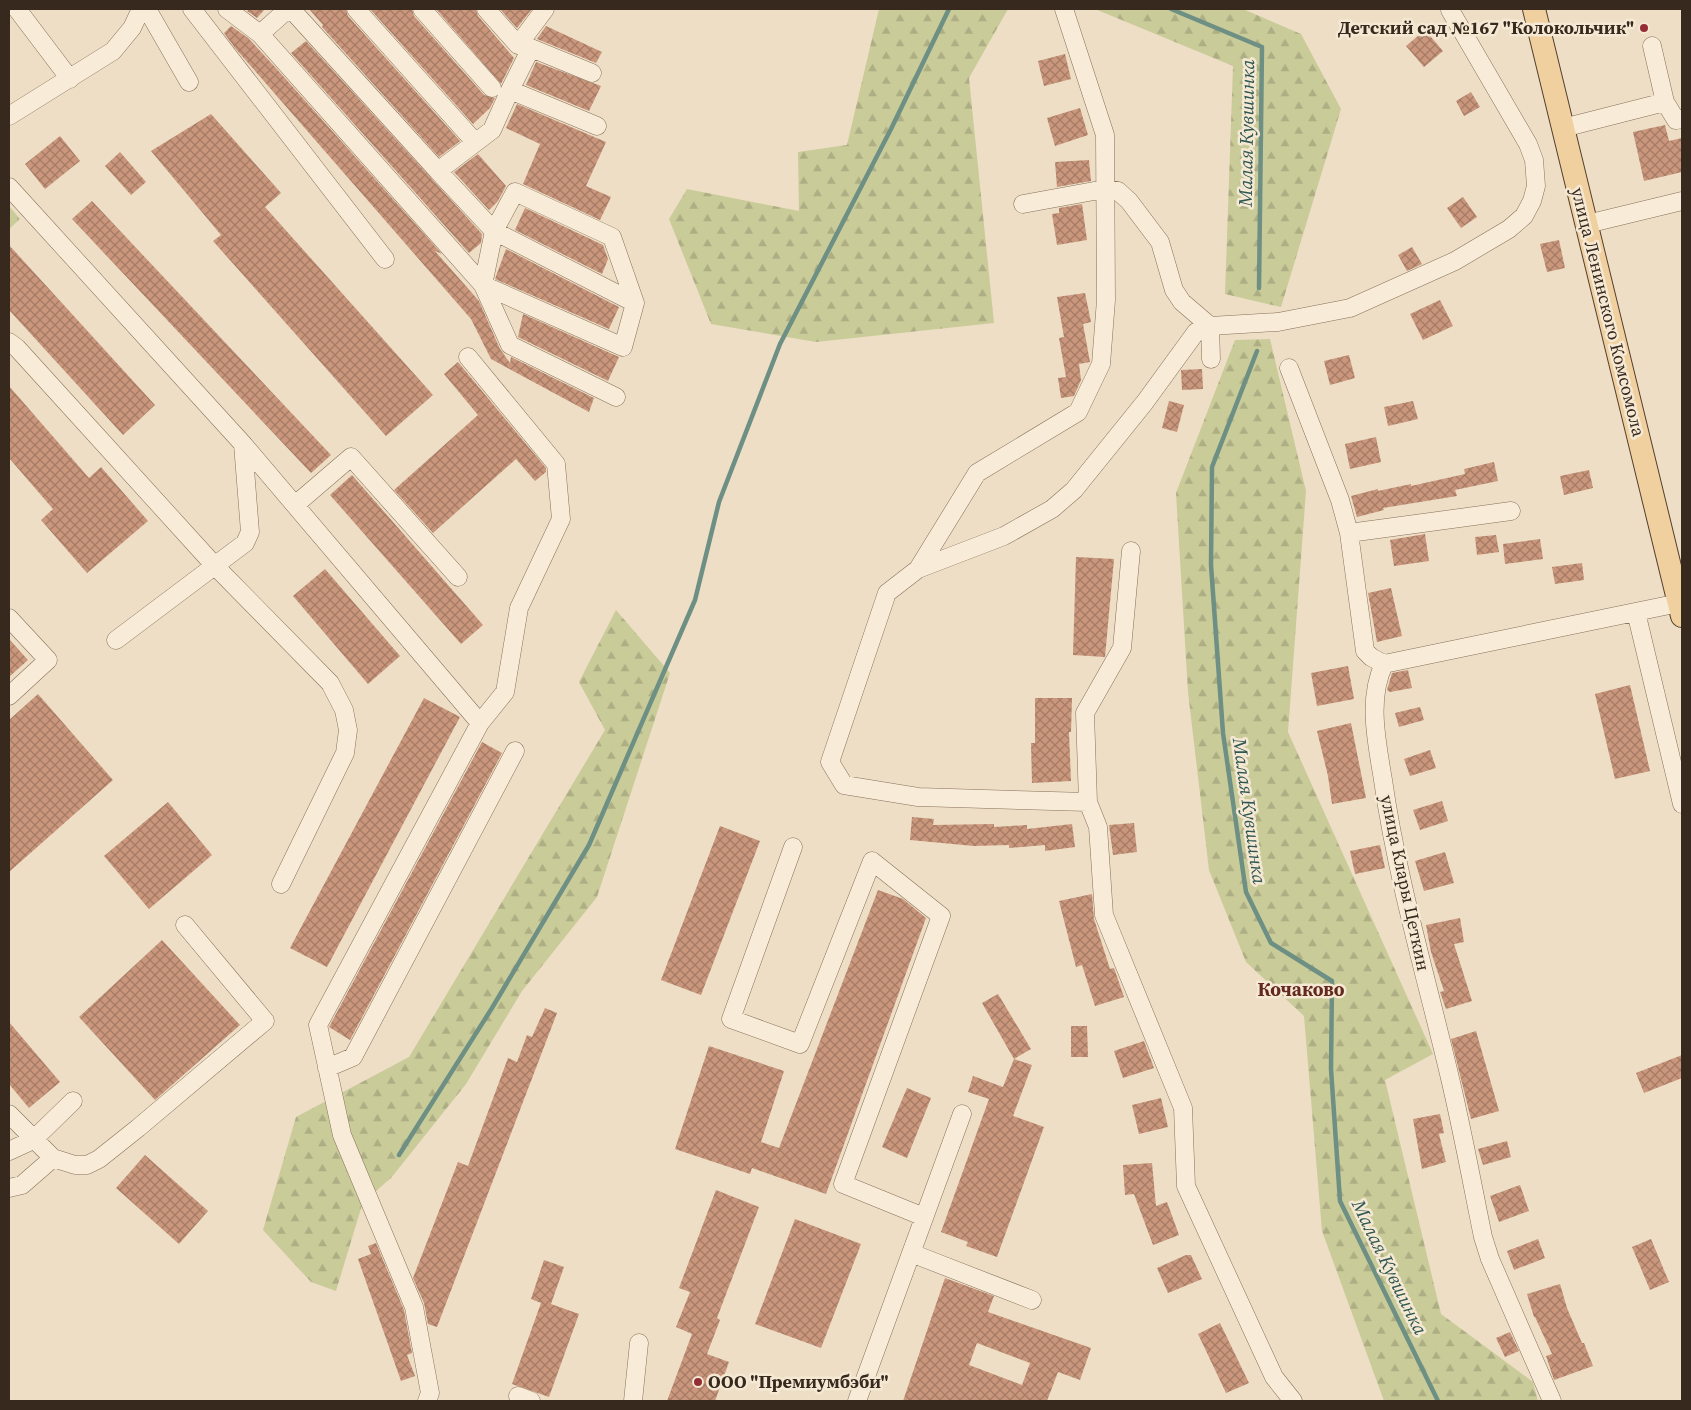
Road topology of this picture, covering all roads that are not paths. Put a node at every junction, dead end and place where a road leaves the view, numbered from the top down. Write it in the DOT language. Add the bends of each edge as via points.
graph roads {
  1 [pos="17,9"];
  2 [pos="141,9"];
  3 [pos="147,9"];
  4 [pos="192,9"];
  5 [pos="227,9"];
  6 [pos="289,9"];
  7 [pos="356,9"];
  8 [pos="422,9"];
  9 [pos="486,9"];
  10 [pos="545,9"];
  11 [pos="1064,9"];
  12 [pos="1450,9"];
  13 [pos="1534,9"];
  14 [pos="260,34"];
  15 [pos="1652,46"];
  16 [pos="592,73"];
  17 [pos="70,79"];
  18 [pos="189,82"];
  19 [pos="492,88"];
  20 [pos="510,90"];
  21 [pos="1665,102"];
  22 [pos="9,116"];
  23 [pos="1682,119"];
  24 [pos="598,126"];
  25 [pos="1563,128"];
  26 [pos="475,142"];
  27 [pos="438,171"];
  28 [pos="9,187"];
  29 [pos="1105,189"];
  30 [pos="1682,201"];
  31 [pos="1023,204"];
  32 [pos="1587,224"];
  33 [pos="494,231"];
  34 [pos="385,259"];
  35 [pos="483,285"];
  36 [pos="635,303"];
  37 [pos="1210,326"];
  38 [pos="9,342"];
  39 [pos="468,357"];
  40 [pos="1211,359"];
  41 [pos="1289,368"];
  42 [pos="616,397"];
  43 [pos="243,444"];
  44 [pos="295,505"];
  45 [pos="1511,511"];
  46 [pos="1349,533"];
  47 [pos="1132,551"];
  48 [pos="1676,559"];
  49 [pos="215,566"];
  50 [pos="918,569"];
  51 [pos="458,577"];
  52 [pos="1681,610"];
  53 [pos="1636,612"];
  54 [pos="9,618"];
  55 [pos="116,640"];
  56 [pos="1365,650"];
  57 [pos="1384,664"];
  58 [pos="9,696"];
  59 [pos="1375,704"];
  60 [pos="480,723"];
  61 [pos="515,751"];
  62 [pos="1088,802"];
  63 [pos="1682,804"];
  64 [pos="793,847"];
  65 [pos="281,884"];
  66 [pos="185,925"];
  67 [pos="328,1068"];
  68 [pos="73,1101"];
  69 [pos="9,1114"];
  70 [pos="962,1114"];
  71 [pos="33,1140"];
  72 [pos="9,1151"];
  73 [pos="53,1158"];
  74 [pos="9,1188"];
  75 [pos="924,1217"];
  76 [pos="911,1253"];
  77 [pos="1032,1300"];
  78 [pos="639,1343"];
  79 [pos="427,1401"];
  80 [pos="633,1401"];
  81 [pos="857,1401"];
  82 [pos="1293,1401"];
  83 [pos="1552,1401"];
  1 -- 17 [label="street"];
  2 -- 17 [label="street" via="132,28 113,50"];
  3 -- 18 [label="street"];
  4 -- 34 [label="street"];
  5 -- 14 [label="street"];
  6 -- 14 [label="street"];
  6 -- 27 [label="street"];
  7 -- 26 [label="street"];
  8 -- 19 [label="street"];
  9 -- 10 [label="street" via="518,45"];
  11 -- 29 [label="street" via="1105,135"];
  12 -- 37 [label="street" via="1528,144 1534,160 1536,186 1524,216 1509,230 1455,261 1350,308 1278,322"];
  13 -- 25 [label="main road, улица Ленинского Комсомола"];
  14 -- 35 [label="street"];
  15 -- 21 [label="street"];
  16 -- 20 [label="street" via="532,48"];
  17 -- 22 [label="street"];
  20 -- 24 [label="street"];
  20 -- 26 [label="street" via="492,130"];
  21 -- 23 [label="street" via="1676,120"];
  21 -- 25 [label="street"];
  25 -- 32 [label="main road, улица Ленинского Комсомола"];
  26 -- 27 [label="street"];
  27 -- 33 [label="street"];
  28 -- 43 [label="street"];
  29 -- 31 [label="street"];
  29 -- 37 [label="street" via="1118,191 1129,201 1160,242 1178,296"];
  29 -- 50 [label="street" via="1106,300 1101,364 1094,380 1078,412 977,473"];
  30 -- 32 [label="street"];
  32 -- 48 [label="main road, улица Ленинского Комсомола"];
  33 -- 35 [label="street"];
  33 -- 36 [label="street"];
  33 -- 36 [label="street" via="515,192 612,237"];
  35 -- 36 [label="street" via="623,347"];
  35 -- 42 [label="street" via="510,345"];
  37 -- 40 [label="street"];
  37 -- 50 [label="street" via="1196,332 1146,402 1067,496 1052,509 1004,536"];
  38 -- 49 [label="street"];
  39 -- 60 [label="street" via="556,464 561,520 519,608 506,692"];
  41 -- 46 [label="street" via="1340,500"];
  43 -- 44 [label="street"];
  43 -- 49 [label="street" via="250,532 245,543"];
  44 -- 51 [label="street" via="351,457"];
  44 -- 60 [label="street"];
  45 -- 46 [label="street"];
  46 -- 56 [label="street"];
  47 -- 62 [label="street" via="1122,648 1085,713"];
  48 -- 52 [label="main road, улица Ленинского Комсомола"];
  49 -- 55 [label="street"];
  49 -- 65 [label="street" via="330,684 344,710 348,730 345,753"];
  50 -- 62 [label="street" via="887,593 830,762 844,785 918,797"];
  52 -- 53 [label="street"];
  53 -- 57 [label="street"];
  53 -- 63 [label="street"];
  54 -- 58 [label="street" via="48,660"];
  56 -- 57 [label="street"];
  56 -- 59 [label="street"];
  57 -- 59 [label="street, улица Клары Цеткин" via="1379,674"];
  59 -- 83 [label="street, улица Клары Цеткин" via="1377,739 1402,886 1450,1076 1483,1237"];
  60 -- 67 [label="street" via="318,1025"];
  61 -- 67 [label="street" via="353,1057"];
  62 -- 82 [label="street" via="1098,827 1104,915 1183,1108 1186,1186 1274,1377"];
  64 -- 75 [label="street" via="731,1019 800,1044 872,861 941,916 843,1184"];
  66 -- 73 [label="street" via="265,1021 99,1159 75,1166"];
  67 -- 79 [label="street" via="342,1136 414,1307 430,1393"];
  68 -- 71 [label="street"];
  69 -- 71 [label="street"];
  70 -- 75 [label="street"];
  71 -- 72 [label="street"];
  71 -- 73 [label="street"];
  73 -- 74 [label="street" via="22,1185"];
  75 -- 76 [label="street"];
  76 -- 77 [label="street"];
  76 -- 81 [label="street"];
  78 -- 80 [label="street"];
}
